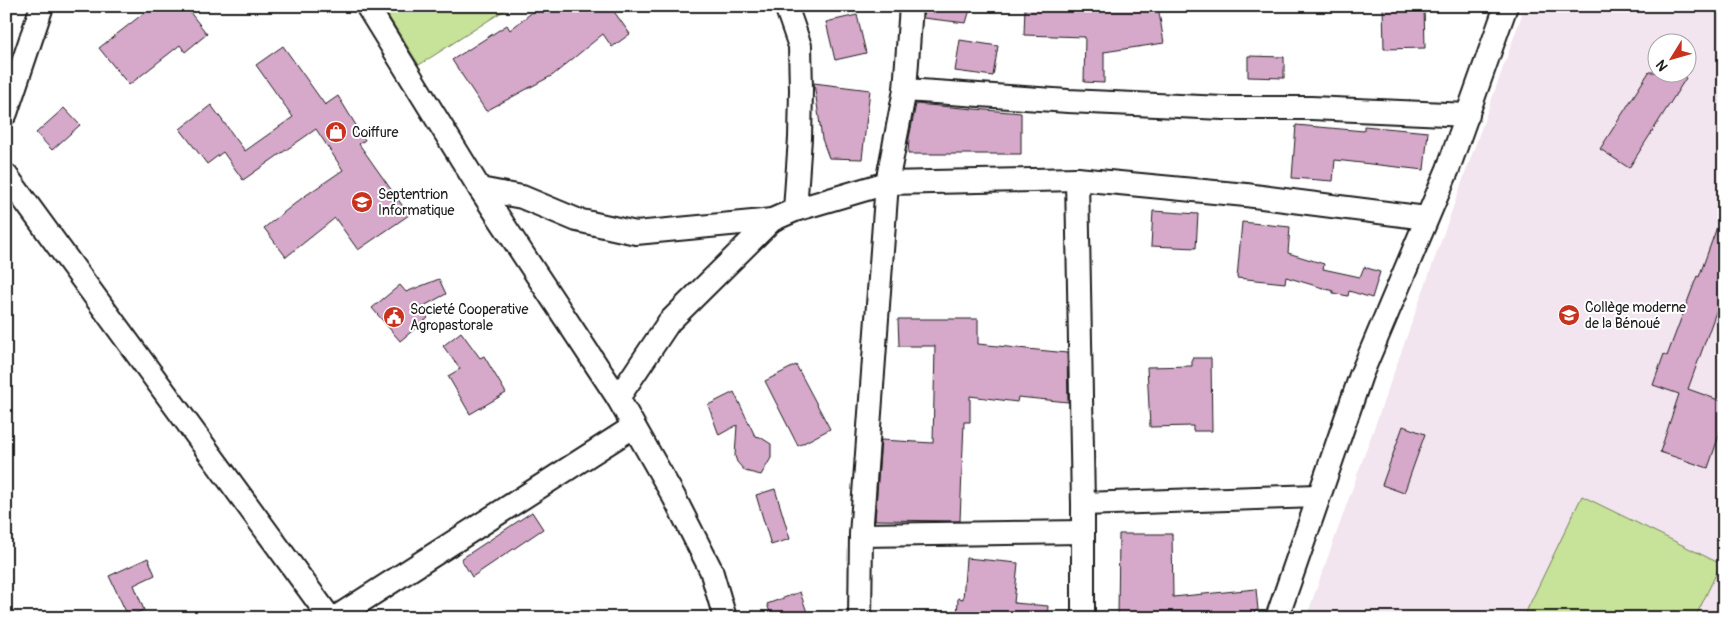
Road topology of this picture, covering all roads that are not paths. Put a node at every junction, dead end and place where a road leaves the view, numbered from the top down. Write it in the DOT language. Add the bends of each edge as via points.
graph roads {
  1 [pos="42,6"];
  2 [pos="367,6"];
  3 [pos="786,6"];
  4 [pos="911,6"];
  5 [pos="1506,6"];
  6 [pos="905,90"];
  7 [pos="6,113"];
  8 [pos="1468,115"];
  9 [pos="6,175"];
  10 [pos="1077,179"];
  11 [pos="887,183"];
  12 [pos="480,189"];
  13 [pos="795,210"];
  14 [pos="1426,218"];
  15 [pos="772,220"];
  16 [pos="618,398"];
  17 [pos="633,427"];
  18 [pos="1318,496"];
  19 [pos="1083,504"];
  20 [pos="1083,532"];
  21 [pos="861,535"];
  22 [pos="330,618"];
  23 [pos="335,618"];
  24 [pos="726,618"];
  25 [pos="860,618"];
  26 [pos="1083,618"];
  27 [pos="1277,618"];
  1 -- 7 [label="street"];
  2 -- 12 [label="street"];
  3 -- 13 [label="street" via="800,46 800,138"];
  4 -- 6 [label="street"];
  5 -- 8 [label="street"];
  6 -- 8 [label="street" via="1068,101"];
  6 -- 11 [label="street"];
  8 -- 14 [label="street"];
  9 -- 22 [label="street"];
  10 -- 11 [label="street"];
  10 -- 14 [label="street" via="1246,195"];
  10 -- 19 [label="street"];
  11 -- 13 [label="street"];
  11 -- 21 [label="street"];
  12 -- 15 [label="street" via="522,197 577,220 636,233"];
  12 -- 16 [label="street"];
  13 -- 15 [label="street"];
  14 -- 18 [label="street" via="1361,375"];
  15 -- 16 [label="street" via="669,322"];
  16 -- 17 [label="street"];
  17 -- 23 [label="street"];
  17 -- 24 [label="street" via="711,570"];
  18 -- 19 [label="street"];
  18 -- 27 [label="street"];
  19 -- 20 [label="street"];
  20 -- 21 [label="street"];
  20 -- 26 [label="street"];
  21 -- 25 [label="street"];
}
